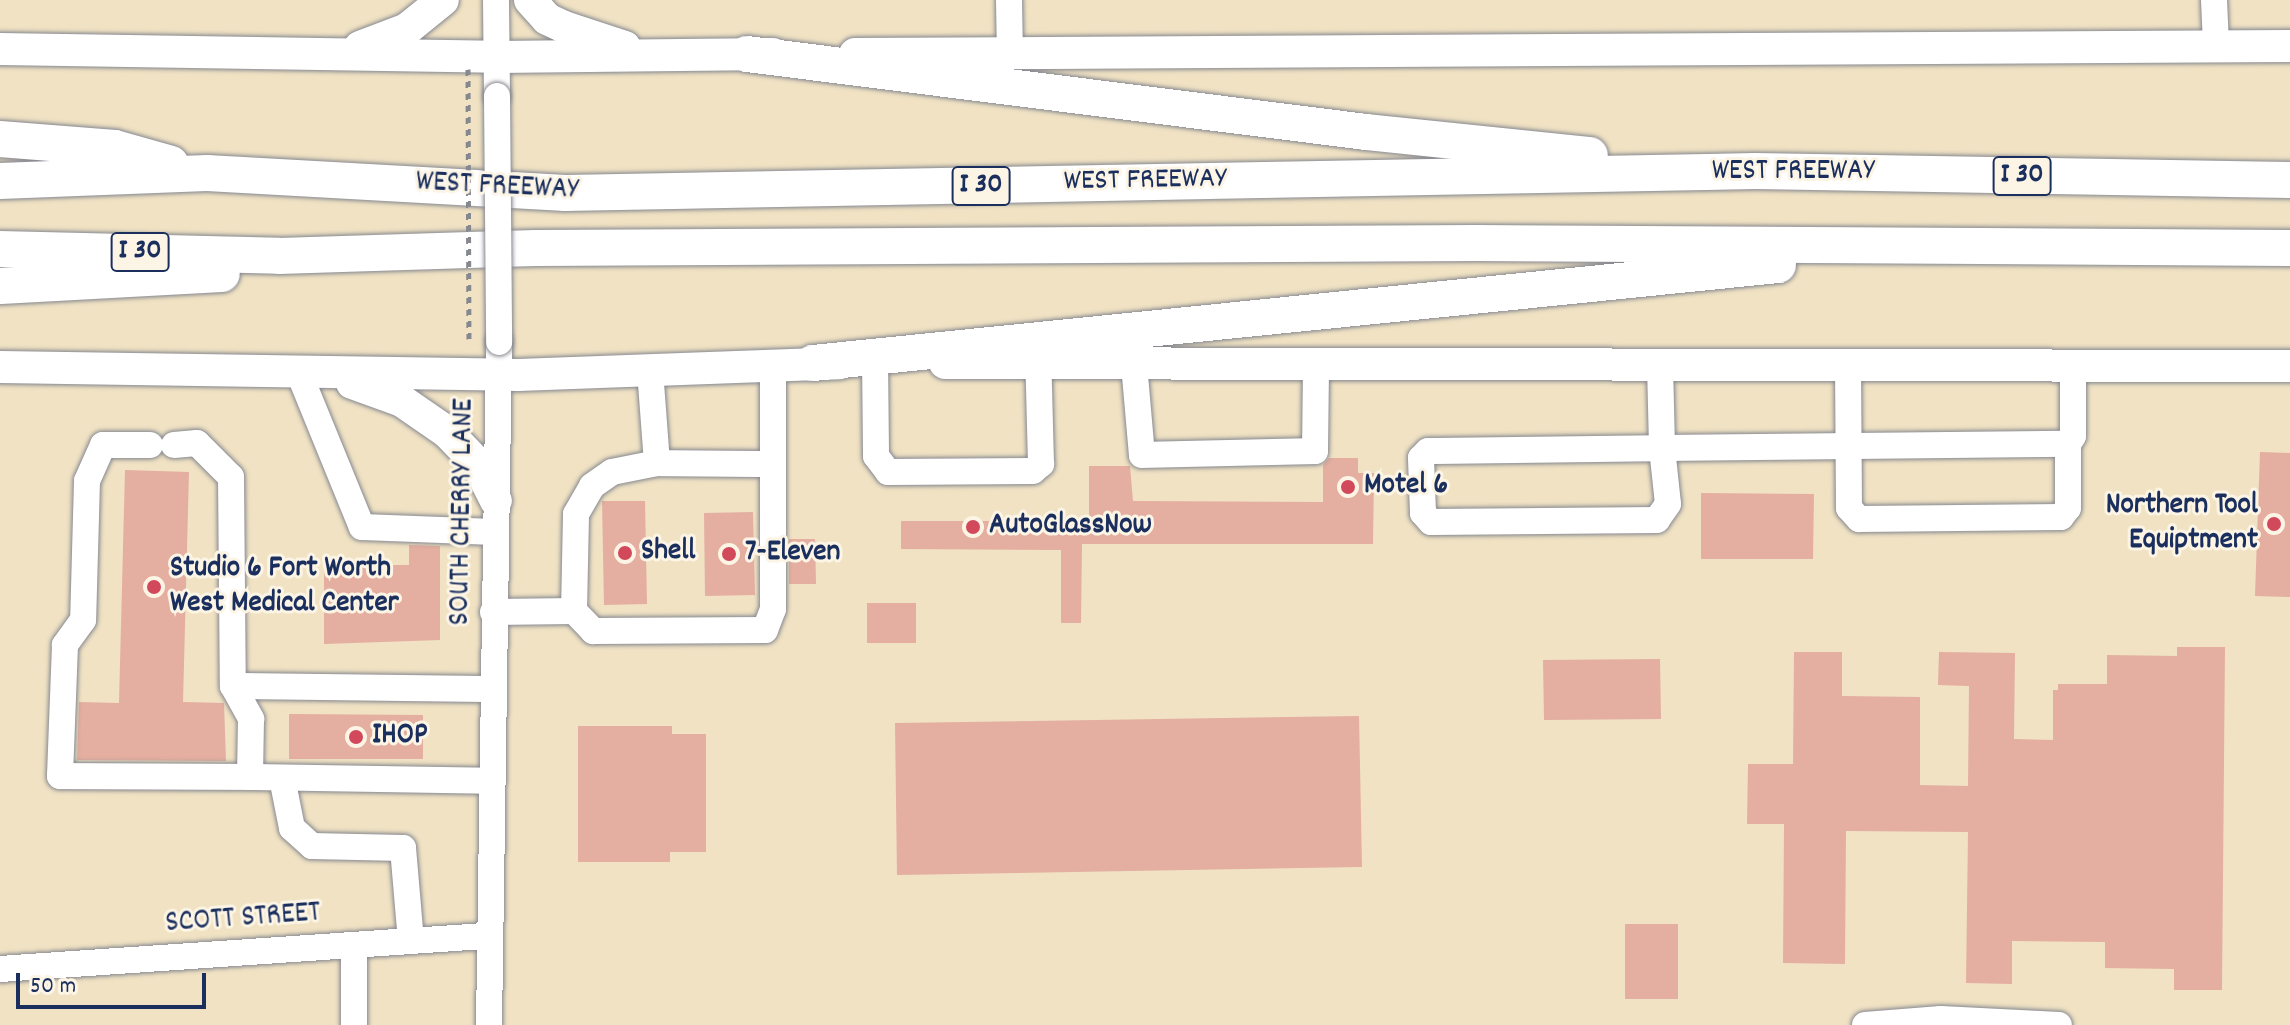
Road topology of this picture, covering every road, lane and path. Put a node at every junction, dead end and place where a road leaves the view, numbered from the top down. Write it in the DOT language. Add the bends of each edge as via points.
graph roads {
  1 [pos="443,0"];
  2 [pos="496,0"];
  3 [pos="530,0"];
  4 [pos="1009,0"];
  5 [pos="2214,0"];
  6 [pos="2216,44"];
  7 [pos="2290,46"];
  8 [pos="0,49"];
  9 [pos="345,53"];
  10 [pos="747,54"];
  11 [pos="642,55"];
  12 [pos="1010,56"];
  13 [pos="482,63"];
  14 [pos="0,139"];
  15 [pos="1755,171"];
  16 [pos="207,173"];
  17 [pos="2290,180"];
  18 [pos="0,181"];
  19 [pos="1986,245"];
  20 [pos="2290,248"];
  21 [pos="0,249"];
  22 [pos="279,256"];
  23 [pos="0,286"];
  24 [pos="469,339"];
  25 [pos="1038,352"];
  26 [pos="875,360"];
  27 [pos="813,363"];
  28 [pos="1134,364"];
  29 [pos="1316,364"];
  30 [pos="773,365"];
  31 [pos="1660,365"];
  32 [pos="1848,365"];
  33 [pos="2073,366"];
  34 [pos="2290,366"];
  35 [pos="0,367"];
  36 [pos="650,370"];
  37 [pos="312,374"];
  38 [pos="499,375"];
  39 [pos="2068,444"];
  40 [pos="1849,446"];
  41 [pos="1662,448"];
  42 [pos="657,463"];
  43 [pos="773,464"];
  44 [pos="495,516"];
  45 [pos="574,611"];
  46 [pos="493,612"];
  47 [pos="233,686"];
  48 [pos="493,689"];
  49 [pos="250,777"];
  50 [pos="282,778"];
  51 [pos="492,781"];
  52 [pos="490,936"];
  53 [pos="411,941"];
  54 [pos="354,945"];
  55 [pos="0,969"];
  56 [pos="354,1025"];
  57 [pos="489,1025"];
  58 [pos="1865,1025"];
  59 [pos="2059,1025"];
  1 -- 9 [label="main road" via="407,29"];
  2 -- 13 [label="street, SOUTH CHERRY LANE"];
  3 -- 11 [label="main road" via="547,19"];
  4 -- 12 [label="street"];
  5 -- 6 [label="street"];
  6 -- 7 [label="main road"];
  6 -- 12 [label="main road"];
  8 -- 9 [label="main road"];
  9 -- 13 [label="main road"];
  10 -- 11 [label="main road"];
  10 -- 12 [label="main road"];
  10 -- 15 [label="highway" via="1366,132"];
  11 -- 13 [label="main road"];
  13 -- 24 [label="path, bridge"];
  13 -- 38 [label="street, SOUTH CHERRY LANE, bridge" via="497,96"];
  14 -- 16 [label="highway" via="115,148"];
  15 -- 16 [label="highway, WEST FREEWAY / I 30" via="565,193"];
  15 -- 17 [label="highway, WEST FREEWAY / I 30"];
  16 -- 18 [label="highway, WEST FREEWAY / I 30"];
  19 -- 20 [label="highway, WEST FREEWAY / I 30"];
  19 -- 22 [label="highway, WEST FREEWAY / I 30" via="536,248"];
  19 -- 25 [label="highway"];
  21 -- 22 [label="highway, WEST FREEWAY / I 30"];
  22 -- 23 [label="highway" via="213,277"];
  25 -- 26 [label="highway"];
  25 -- 26 [label="street" via="1041,464 1033,471 888,472 876,456"];
  25 -- 28 [label="main road"];
  26 -- 27 [label="highway"];
  27 -- 30 [label="main road"];
  28 -- 29 [label="main road"];
  28 -- 29 [label="street" via="1142,455 1315,451"];
  29 -- 31 [label="main road"];
  30 -- 36 [label="main road"];
  30 -- 43 [label="street"];
  31 -- 32 [label="main road"];
  31 -- 41 [label="street"];
  32 -- 33 [label="main road"];
  32 -- 40 [label="street"];
  33 -- 34 [label="main road"];
  33 -- 39 [label="street" via="2073,436"];
  35 -- 37 [label="main road"];
  36 -- 38 [label="main road"];
  36 -- 42 [label="street"];
  37 -- 38 [label="main road"];
  37 -- 44 [label="main road" via="402,401 447,432 477,463"];
  37 -- 44 [label="street" via="362,527"];
  38 -- 44 [label="street, SOUTH CHERRY LANE"];
  39 -- 40 [label="street"];
  39 -- 40 [label="street" via="2068,508 2061,517 1859,519 1849,508"];
  40 -- 41 [label="street"];
  41 -- 41 [label="street" via="1668,504 1657,520 1431,522 1423,513 1421,458 1428,451"];
  42 -- 43 [label="street"];
  42 -- 45 [label="street" via="612,472 581,499 576,514"];
  43 -- 45 [label="street" via="773,609 765,630 593,631"];
  44 -- 46 [label="street, SOUTH CHERRY LANE"];
  45 -- 46 [label="street"];
  46 -- 48 [label="street, SOUTH CHERRY LANE"];
  47 -- 48 [label="street"];
  47 -- 49 [label="street" via="251,719"];
  47 -- 49 [label="street" via="231,477 197,443 103,445 87,481 83,620 65,645 60,776"];
  48 -- 51 [label="street, SOUTH CHERRY LANE"];
  49 -- 50 [label="street"];
  50 -- 51 [label="street"];
  50 -- 53 [label="street" via="292,828 312,846 403,848"];
  51 -- 52 [label="street, SOUTH CHERRY LANE"];
  52 -- 53 [label="street, SCOTT STREET"];
  52 -- 57 [label="street, SOUTH CHERRY LANE"];
  53 -- 54 [label="street, SCOTT STREET"];
  54 -- 55 [label="street, SCOTT STREET"];
  54 -- 56 [label="street"];
  58 -- 59 [label="street" via="1941,1019"];
}
